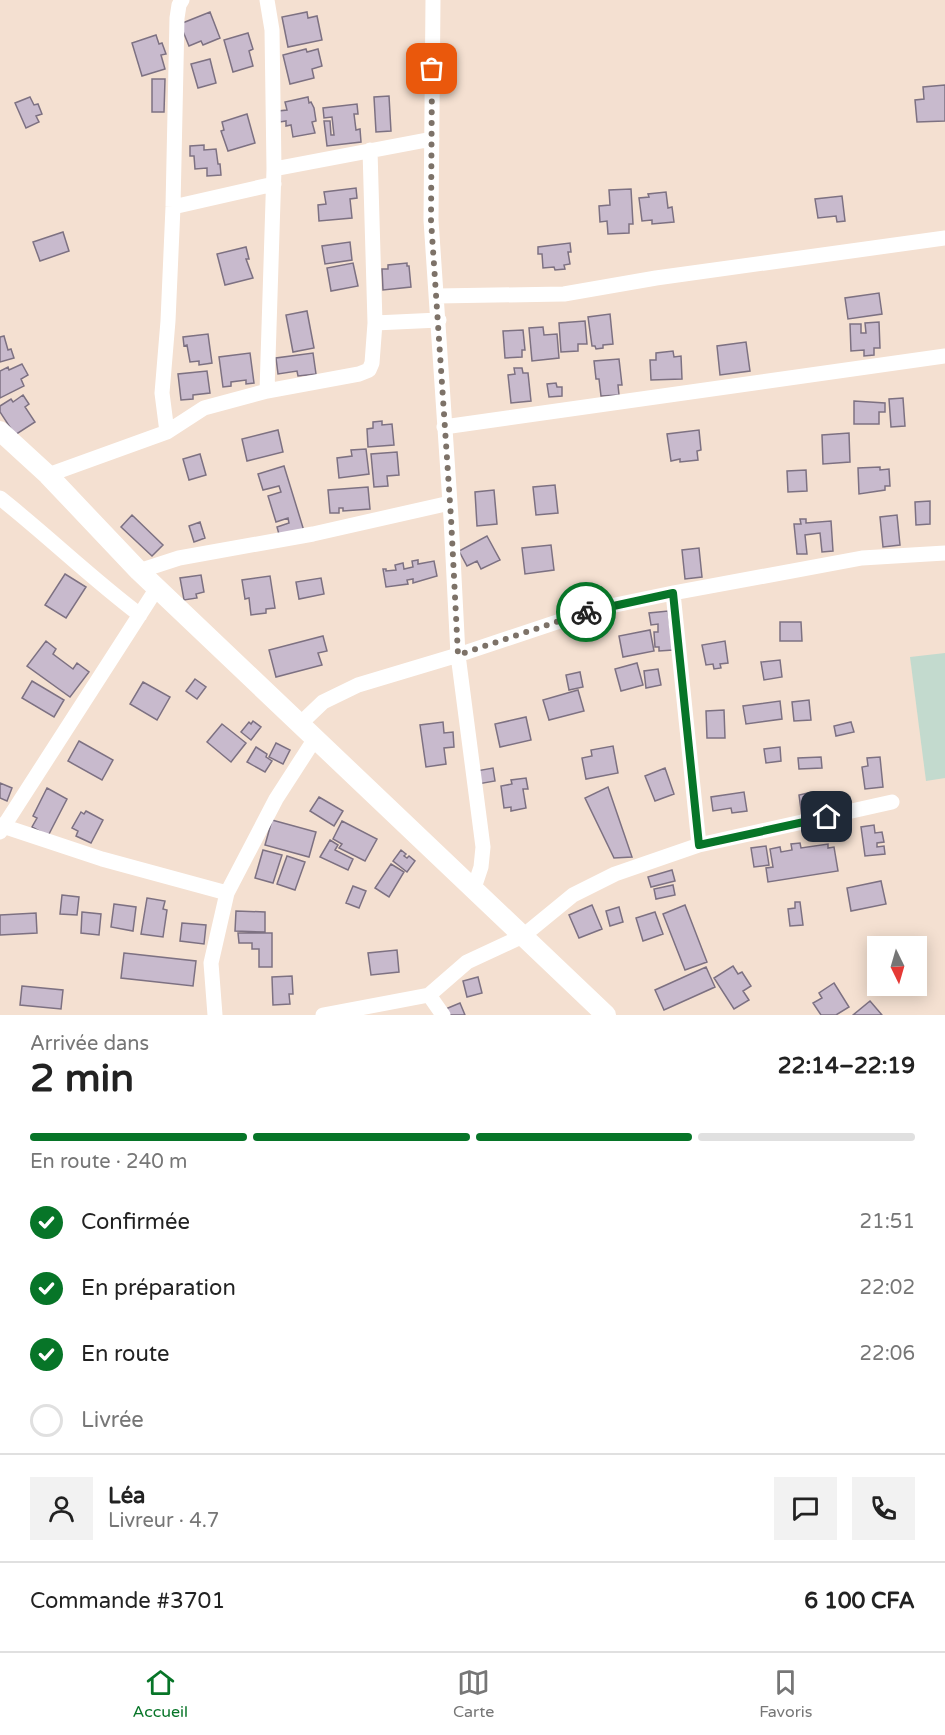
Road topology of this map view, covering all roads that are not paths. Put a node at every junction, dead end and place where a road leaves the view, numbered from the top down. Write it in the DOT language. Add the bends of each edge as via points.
graph roads {
  1 [pos="182,0"];
  2 [pos="267,0"];
  3 [pos="433,0"];
  4 [pos="432,139"];
  5 [pos="370,150"];
  6 [pos="274,176"];
  7 [pos="173,207"];
  8 [pos="945,238"];
  9 [pos="437,296"];
  10 [pos="439,320"];
  11 [pos="375,323"];
  12 [pos="945,356"];
  13 [pos="267,391"];
  14 [pos="444,427"];
  15 [pos="0,431"];
  16 [pos="167,432"];
  17 [pos="48,475"];
  18 [pos="0,498"];
  19 [pos="450,503"];
  20 [pos="945,554"];
  21 [pos="139,571"];
  22 [pos="157,588"];
  23 [pos="673,593"];
  24 [pos="140,615"];
  25 [pos="458,655"];
  26 [pos="301,723"];
  27 [pos="316,737"];
  28 [pos="892,802"];
  29 [pos="1,827"];
  30 [pos="699,845"];
  31 [pos="474,888"];
  32 [pos="227,893"];
  33 [pos="523,936"];
  34 [pos="429,995"];
  35 [pos="215,1015"];
  36 [pos="323,1015"];
  37 [pos="443,1015"];
  38 [pos="606,1015"];
  1 -- 7 [label="street" via="177,18"];
  2 -- 6 [label="street" via="272,30"];
  3 -- 4 [label="street"];
  4 -- 5 [label="street"];
  4 -- 9 [label="street" via="431,220"];
  5 -- 6 [label="street"];
  5 -- 11 [label="street"];
  6 -- 7 [label="street"];
  6 -- 13 [label="street"];
  7 -- 16 [label="street" via="162,393"];
  8 -- 9 [label="street" via="564,294"];
  9 -- 10 [label="street"];
  10 -- 11 [label="street"];
  10 -- 14 [label="street"];
  11 -- 13 [label="street" via="374,355 369,370"];
  12 -- 14 [label="street"];
  13 -- 16 [label="street" via="204,408"];
  14 -- 19 [label="street"];
  15 -- 17 [label="main road"];
  16 -- 17 [label="street"];
  17 -- 21 [label="main road"];
  18 -- 24 [label="street"];
  19 -- 21 [label="street" via="313,534 179,558"];
  19 -- 25 [label="street"];
  20 -- 23 [label="street" via="862,558"];
  21 -- 22 [label="main road"];
  22 -- 24 [label="street"];
  22 -- 26 [label="main road"];
  23 -- 25 [label="street" via="596,609"];
  23 -- 30 [label="street"];
  24 -- 29 [label="street"];
  25 -- 26 [label="street" via="358,685 323,702"];
  25 -- 31 [label="street" via="483,847"];
  26 -- 27 [label="main road"];
  27 -- 31 [label="main road"];
  27 -- 32 [label="street" via="276,799"];
  28 -- 30 [label="street"];
  29 -- 32 [label="street"];
  30 -- 33 [label="street" via="615,874 573,895"];
  31 -- 33 [label="main road"];
  32 -- 35 [label="street" via="211,963"];
  33 -- 34 [label="street" via="467,962"];
  33 -- 38 [label="main road"];
  34 -- 36 [label="street"];
  34 -- 37 [label="street"];
}
